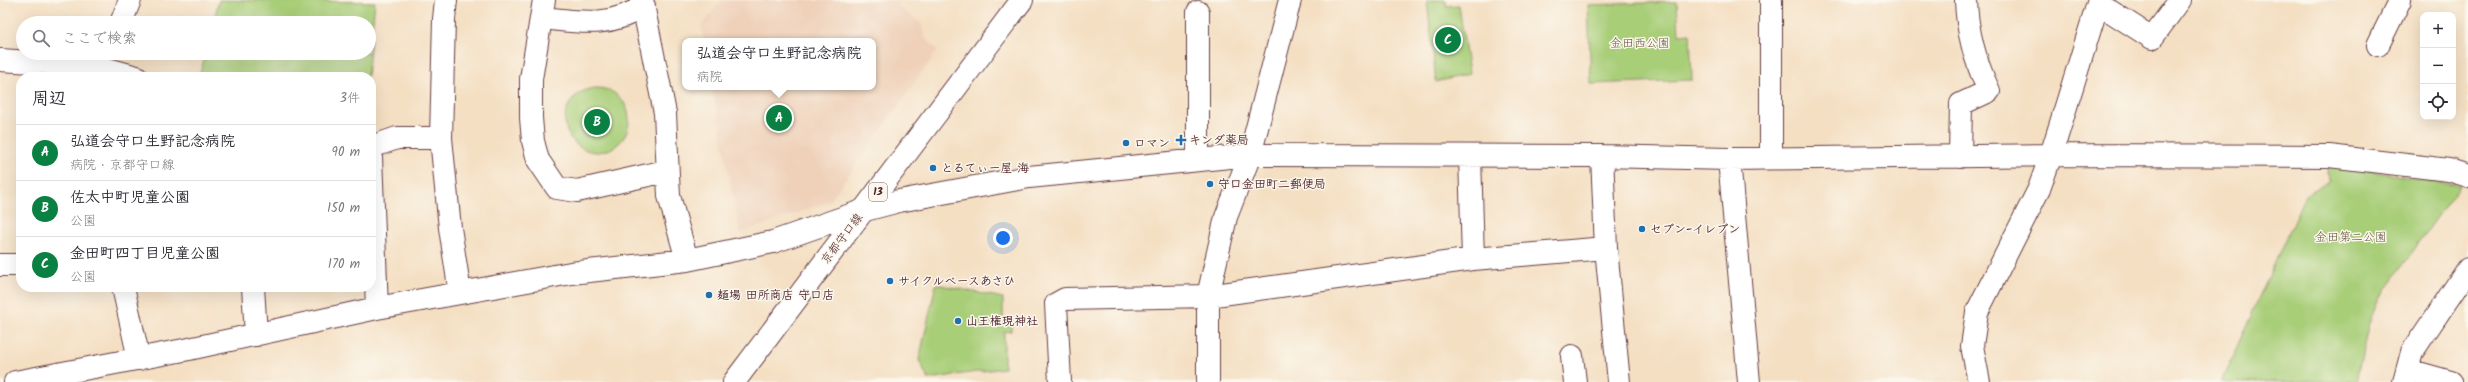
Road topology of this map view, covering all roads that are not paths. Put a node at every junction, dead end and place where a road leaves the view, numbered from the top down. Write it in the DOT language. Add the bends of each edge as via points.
graph roads {
  1 [pos="130,0"];
  2 [pos="446,0"];
  3 [pos="1022,0"];
  4 [pos="1290,0"];
  5 [pos="1771,0"];
  6 [pos="1966,0"];
  7 [pos="2180,0"];
  8 [pos="2400,0"];
  9 [pos="2099,2"];
  10 [pos="643,3"];
  11 [pos="543,9"];
  12 [pos="1198,12"];
  13 [pos="124,16"];
  14 [pos="2378,46"];
  15 [pos="0,60"];
  16 [pos="106,66"];
  17 [pos="123,72"];
  18 [pos="441,138"];
  19 [pos="376,145"];
  20 [pos="1250,155"];
  21 [pos="2051,155"];
  22 [pos="1470,156"];
  23 [pos="1602,156"];
  24 [pos="1960,156"];
  25 [pos="1770,158"];
  26 [pos="1729,159"];
  27 [pos="1198,160"];
  28 [pos="666,171"];
  29 [pos="2468,176"];
  30 [pos="865,210"];
  31 [pos="1606,248"];
  32 [pos="1473,259"];
  33 [pos="687,260"];
  34 [pos="0,265"];
  35 [pos="16,265"];
  36 [pos="2468,270"];
  37 [pos="376,283"];
  38 [pos="124,292"];
  39 [pos="254,292"];
  40 [pos="460,293"];
  41 [pos="1208,296"];
  42 [pos="377,308"];
  43 [pos="256,335"];
  44 [pos="1572,356"];
  45 [pos="139,359"];
  46 [pos="2406,376"];
  47 [pos="736,381"];
  48 [pos="15,382"];
  49 [pos="1060,382"];
  50 [pos="1208,382"];
  51 [pos="1575,382"];
  52 [pos="1619,382"];
  53 [pos="1749,382"];
  54 [pos="1979,382"];
  55 [pos="2451,382"];
  1 -- 13 [label="street"];
  2 -- 18 [label="street"];
  3 -- 30 [label="street, 京都守口線 / 13"];
  4 -- 20 [label="street"];
  5 -- 25 [label="street"];
  6 -- 24 [label="street" via="1967,24 1973,55 1989,91 1961,104"];
  7 -- 9 [label="street" via="2152,38"];
  8 -- 14 [label="street"];
  9 -- 21 [label="street"];
  10 -- 11 [label="street" via="628,16 610,21 592,22"];
  10 -- 28 [label="street" via="665,113"];
  11 -- 28 [label="street" via="531,79 533,141 538,160 557,188 577,191"];
  12 -- 27 [label="street"];
  15 -- 16 [label="street"];
  16 -- 17 [label="street"];
  18 -- 19 [label="street" via="398,138"];
  18 -- 40 [label="street" via="450,228"];
  20 -- 22 [label="street"];
  20 -- 27 [label="street"];
  20 -- 41 [label="street" via="1226,217"];
  21 -- 24 [label="street"];
  21 -- 29 [label="street" via="2329,156 2449,170"];
  21 -- 54 [label="street" via="2039,189 1977,312 1972,346"];
  22 -- 23 [label="street"];
  22 -- 32 [label="street"];
  23 -- 26 [label="street"];
  23 -- 31 [label="street"];
  24 -- 25 [label="street"];
  25 -- 26 [label="street"];
  26 -- 53 [label="street"];
  27 -- 30 [label="street" via="1029,177 899,201"];
  28 -- 33 [label="street" via="669,196"];
  30 -- 33 [label="street" via="773,242"];
  30 -- 47 [label="street, 京都守口線 / 13"];
  31 -- 32 [label="street"];
  31 -- 52 [label="street"];
  32 -- 41 [label="street"];
  33 -- 40 [label="street" via="570,273"];
  34 -- 35 [label="street"];
  36 -- 46 [label="street" via="2412,352"];
  37 -- 42 [label="street"];
  38 -- 45 [label="street"];
  39 -- 43 [label="street"];
  40 -- 42 [label="street"];
  41 -- 49 [label="street" via="1065,299 1056,304"];
  41 -- 50 [label="street"];
  42 -- 43 [label="street"];
  43 -- 45 [label="street"];
  44 -- 51 [label="street"];
  45 -- 48 [label="street"];
  46 -- 55 [label="street"];
}
